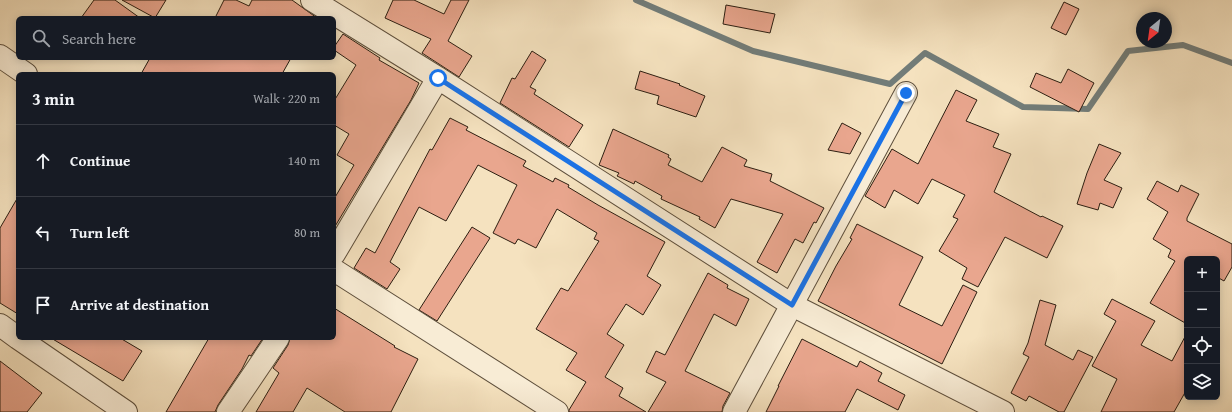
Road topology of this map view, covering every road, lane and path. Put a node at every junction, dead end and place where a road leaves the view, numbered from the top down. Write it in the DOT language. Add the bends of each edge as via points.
graph roads {
  1 [pos="312,0"];
  2 [pos="0,56"];
  3 [pos="23,72"];
  4 [pos="438,78"];
  5 [pos="906,93"];
  6 [pos="336,251"];
  7 [pos="336,271"];
  8 [pos="792,305"];
  9 [pos="0,325"];
  10 [pos="16,337"];
  11 [pos="21,340"];
  12 [pos="277,340"];
  13 [pos="126,412"];
  14 [pos="228,412"];
  15 [pos="557,412"];
  16 [pos="734,412"];
  17 [pos="1003,412"];
  1 -- 4 [label="street"];
  2 -- 3 [label="street"];
  4 -- 6 [label="street"];
  4 -- 8 [label="street"];
  5 -- 8 [label="street"];
  7 -- 15 [label="street"];
  8 -- 16 [label="street"];
  8 -- 17 [label="street"];
  9 -- 10 [label="street"];
  11 -- 13 [label="street"];
  12 -- 14 [label="street"];
}
